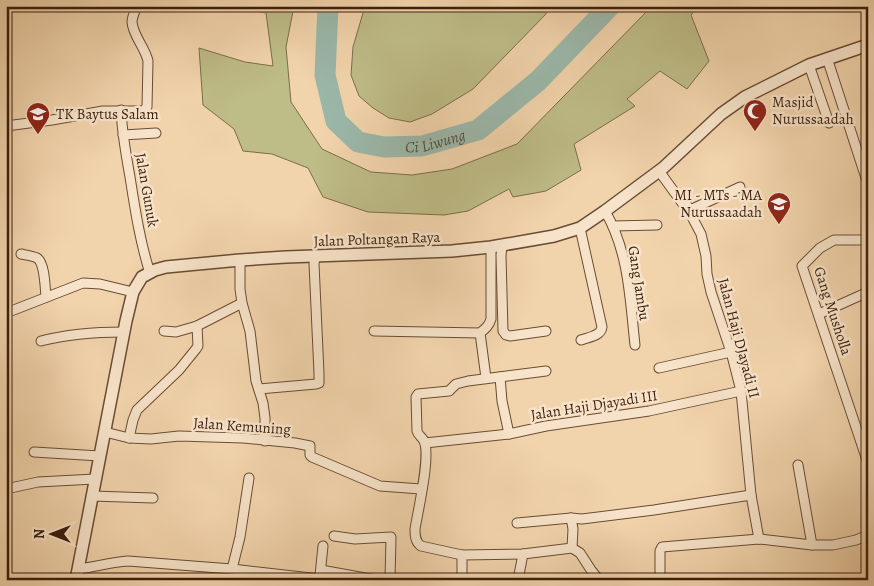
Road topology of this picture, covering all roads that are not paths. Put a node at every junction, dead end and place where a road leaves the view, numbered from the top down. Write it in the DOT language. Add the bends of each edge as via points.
graph roads {
  1 [pos="137,6"];
  2 [pos="868,45"];
  3 [pos="827,58"];
  4 [pos="809,65"];
  5 [pos="122,110"];
  6 [pos="829,123"];
  7 [pos="6,126"];
  8 [pos="156,133"];
  9 [pos="123,135"];
  10 [pos="661,170"];
  11 [pos="866,178"];
  12 [pos="740,187"];
  13 [pos="604,211"];
  14 [pos="657,224"];
  15 [pos="613,226"];
  16 [pos="580,228"];
  17 [pos="868,240"];
  18 [pos="497,246"];
  19 [pos="21,254"];
  20 [pos="315,257"];
  21 [pos="240,260"];
  22 [pos="150,273"];
  23 [pos="132,292"];
  24 [pos="868,292"];
  25 [pos="46,297"];
  26 [pos="242,302"];
  27 [pos="6,313"];
  28 [pos="818,314"];
  29 [pos="197,326"];
  30 [pos="164,330"];
  31 [pos="546,331"];
  32 [pos="124,332"];
  33 [pos="374,332"];
  34 [pos="480,333"];
  35 [pos="581,340"];
  36 [pos="41,341"];
  37 [pos="634,345"];
  38 [pos="731,352"];
  39 [pos="659,368"];
  40 [pos="546,371"];
  41 [pos="500,377"];
  42 [pos="486,378"];
  43 [pos="259,389"];
  44 [pos="741,391"];
  45 [pos="104,432"];
  46 [pos="509,434"];
  47 [pos="129,438"];
  48 [pos="265,441"];
  49 [pos="424,443"];
  50 [pos="34,452"];
  51 [pos="100,456"];
  52 [pos="868,463"];
  53 [pos="798,465"];
  54 [pos="248,478"];
  55 [pos="95,479"];
  56 [pos="6,489"];
  57 [pos="421,490"];
  58 [pos="751,495"];
  59 [pos="92,496"];
  60 [pos="153,498"];
  61 [pos="571,518"];
  62 [pos="517,523"];
  63 [pos="868,535"];
  64 [pos="334,536"];
  65 [pos="759,539"];
  66 [pos="812,545"];
  67 [pos="322,546"];
  68 [pos="572,548"];
  69 [pos="523,554"];
  70 [pos="462,555"];
  71 [pos="232,569"];
  72 [pos="77,574"];
  73 [pos="320,576"];
  74 [pos="376,580"];
  75 [pos="390,580"];
  76 [pos="462,580"];
  77 [pos="518,580"];
  78 [pos="600,580"];
  79 [pos="660,580"];
  1 -- 5 [label="street" via="132,23 147,55 147,107 143,111"];
  2 -- 3 [label="street, Jalan Poltangan Raya"];
  3 -- 4 [label="street, Jalan Poltangan Raya"];
  3 -- 11 [label="street"];
  4 -- 6 [label="street"];
  4 -- 10 [label="street, Jalan Poltangan Raya" via="732,106"];
  5 -- 7 [label="street"];
  5 -- 9 [label="street, Jalan Gunuk"];
  8 -- 9 [label="street"];
  9 -- 22 [label="street, Jalan Gunuk"];
  10 -- 12 [label="street" via="686,206 692,209"];
  10 -- 13 [label="street, Jalan Poltangan Raya"];
  10 -- 38 [label="street, Jalan Haji DJayadi II" via="701,234 711,292"];
  13 -- 15 [label="street, Gang Jambu"];
  13 -- 16 [label="street, Jalan Poltangan Raya"];
  14 -- 15 [label="street, Gang Jambu"];
  15 -- 37 [label="street, Gang Jambu" via="625,264"];
  16 -- 18 [label="street, Jalan Poltangan Raya"];
  16 -- 35 [label="street" via="602,327 599,334"];
  17 -- 28 [label="street, Gang Musholla" via="834,240 820,248 802,266"];
  18 -- 20 [label="street, Jalan Poltangan Raya"];
  18 -- 31 [label="street" via="501,256 503,331 510,336"];
  18 -- 34 [label="street" via="491,319"];
  19 -- 25 [label="street" via="41,262"];
  20 -- 21 [label="street, Jalan Poltangan Raya"];
  20 -- 43 [label="street" via="319,383"];
  21 -- 22 [label="street, Jalan Poltangan Raya" via="166,267"];
  21 -- 26 [label="street"];
  22 -- 23 [label="street, Jalan Poltangan Raya" via="142,277"];
  23 -- 25 [label="street" via="83,283"];
  23 -- 32 [label="street"];
  24 -- 28 [label="street"];
  25 -- 27 [label="street"];
  26 -- 29 [label="street"];
  26 -- 43 [label="street"];
  28 -- 52 [label="street, Gang Musholla"];
  29 -- 30 [label="street" via="176,332"];
  29 -- 47 [label="street" via="198,346 179,370 138,410"];
  32 -- 36 [label="street" via="78,334"];
  32 -- 45 [label="street"];
  33 -- 34 [label="street"];
  34 -- 42 [label="street"];
  38 -- 39 [label="street, Jalan Haji Djayadi III"];
  38 -- 44 [label="street, Jalan Haji DJayadi II"];
  40 -- 41 [label="street"];
  41 -- 42 [label="street"];
  41 -- 46 [label="street"];
  42 -- 49 [label="street" via="456,384 450,391 418,394 415,402 416,431"];
  43 -- 48 [label="street" via="265,418"];
  44 -- 46 [label="street, Jalan Haji Djayadi III" via="649,411"];
  44 -- 58 [label="street, Jalan Haji DJayadi II"];
  45 -- 47 [label="street, Jalan Kemuning"];
  45 -- 51 [label="street"];
  46 -- 49 [label="street, Jalan Haji Djayadi III"];
  47 -- 48 [label="street, Jalan Kemuning" via="180,436"];
  48 -- 57 [label="street, Jalan Kemuning" via="310,446 312,457 380,486"];
  49 -- 57 [label="street" via="426,458"];
  50 -- 51 [label="street"];
  51 -- 55 [label="street"];
  53 -- 66 [label="street"];
  54 -- 71 [label="street"];
  55 -- 56 [label="street" via="38,482"];
  55 -- 59 [label="street"];
  57 -- 70 [label="street" via="415,528 419,544"];
  58 -- 61 [label="street"];
  58 -- 65 [label="street, Jalan Haji DJayadi II"];
  59 -- 60 [label="street"];
  59 -- 72 [label="street"];
  61 -- 62 [label="street"];
  61 -- 68 [label="street"];
  63 -- 66 [label="street" via="833,545"];
  64 -- 75 [label="street" via="355,539 391,537"];
  65 -- 66 [label="street"];
  65 -- 79 [label="street" via="662,547"];
  67 -- 73 [label="street"];
  68 -- 69 [label="street"];
  68 -- 78 [label="street" via="580,553"];
  69 -- 70 [label="street"];
  69 -- 77 [label="street"];
  70 -- 76 [label="street"];
  71 -- 72 [label="street" via="128,561 97,566"];
  71 -- 73 [label="street"];
  73 -- 74 [label="street"];
}
